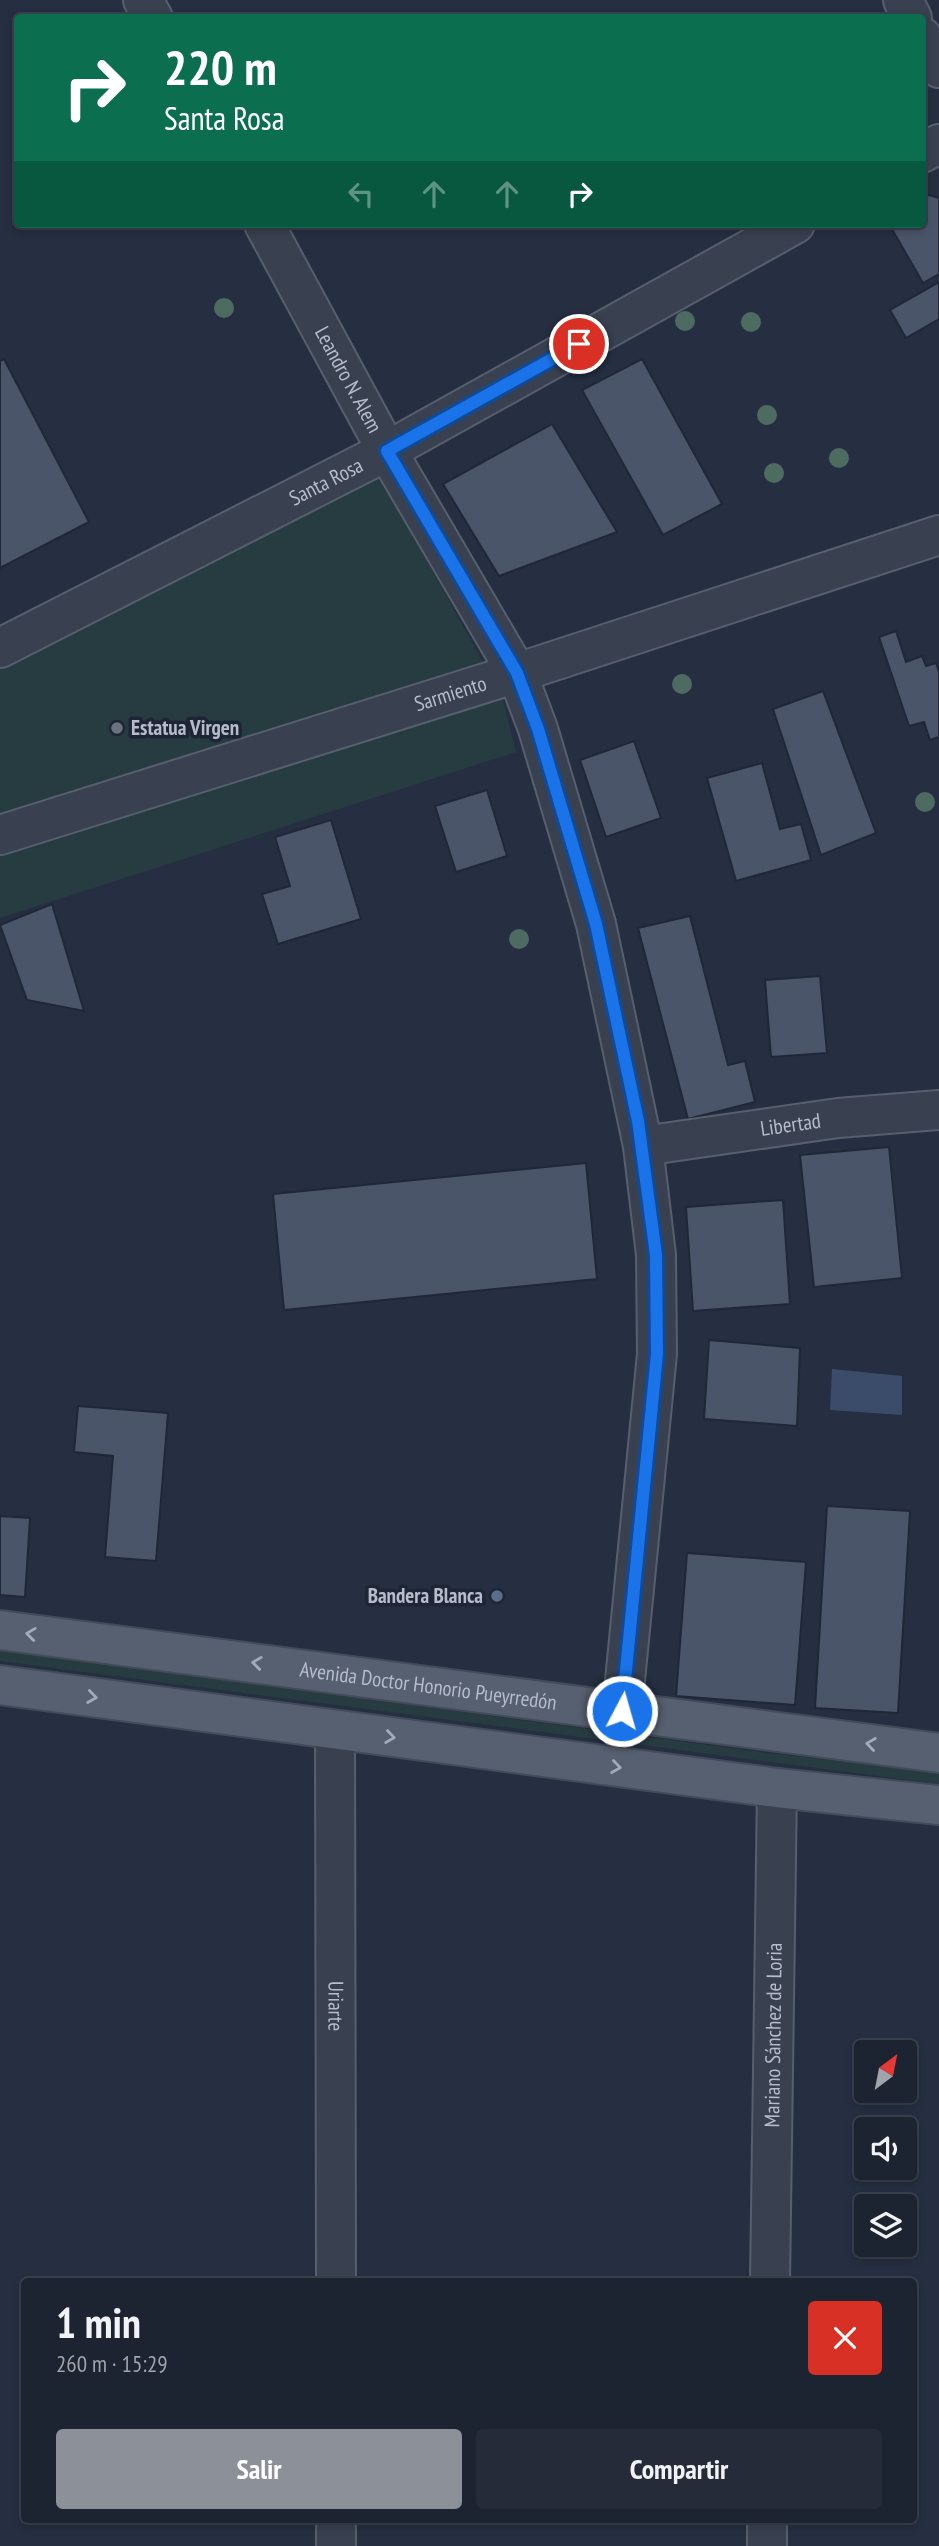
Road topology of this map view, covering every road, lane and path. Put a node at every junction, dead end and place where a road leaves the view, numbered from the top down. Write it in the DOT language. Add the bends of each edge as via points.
graph roads {
  1 [pos="926,44"];
  2 [pos="939,68"];
  3 [pos="266,228"];
  4 [pos="788,228"];
  5 [pos="387,451"];
  6 [pos="939,534"];
  7 [pos="0,648"];
  8 [pos="517,673"];
  9 [pos="0,835"];
  10 [pos="939,1110"];
  11 [pos="643,1146"];
  12 [pos="0,1630"];
  13 [pos="0,1685"];
  14 [pos="622,1711"];
  15 [pos="335,1730"];
  16 [pos="939,1753"];
  17 [pos="777,1788"];
  18 [pos="939,1805"];
  19 [pos="336,2278"];
  20 [pos="770,2278"];
  21 [pos="336,2523"];
  22 [pos="767,2523"];
  23 [pos="336,2546"];
  24 [pos="767,2546"];
  1 -- 2 [label="street"];
  3 -- 5 [label="street, Leandro N. Alem"];
  4 -- 5 [label="street, Santa Rosa"];
  5 -- 7 [label="street, Santa Rosa"];
  5 -- 8 [label="street, Leandro N. Alem"];
  6 -- 8 [label="street, Sarmiento"];
  8 -- 9 [label="street, Sarmiento"];
  8 -- 11 [label="street, Leandro N. Alem" via="596,924"];
  10 -- 11 [label="street, Libertad" via="838,1118"];
  11 -- 14 [label="street, Leandro N. Alem" via="656,1255 657,1354"];
  14 -- 12 [label="main road, Avenida Doctor Honorio Pueyrredón, one-way"];
  13 -- 15 [label="main road, one-way"];
  16 -- 14 [label="main road, Avenida Doctor Honorio Pueyrredón, one-way"];
  15 -- 17 [label="main road, one-way"];
  15 -- 19 [label="street, Uriarte"];
  17 -- 18 [label="main road"];
  17 -- 20 [label="street, Mariano Sánchez de Loria"];
  21 -- 23 [label="street"];
  22 -- 24 [label="street"];
}
